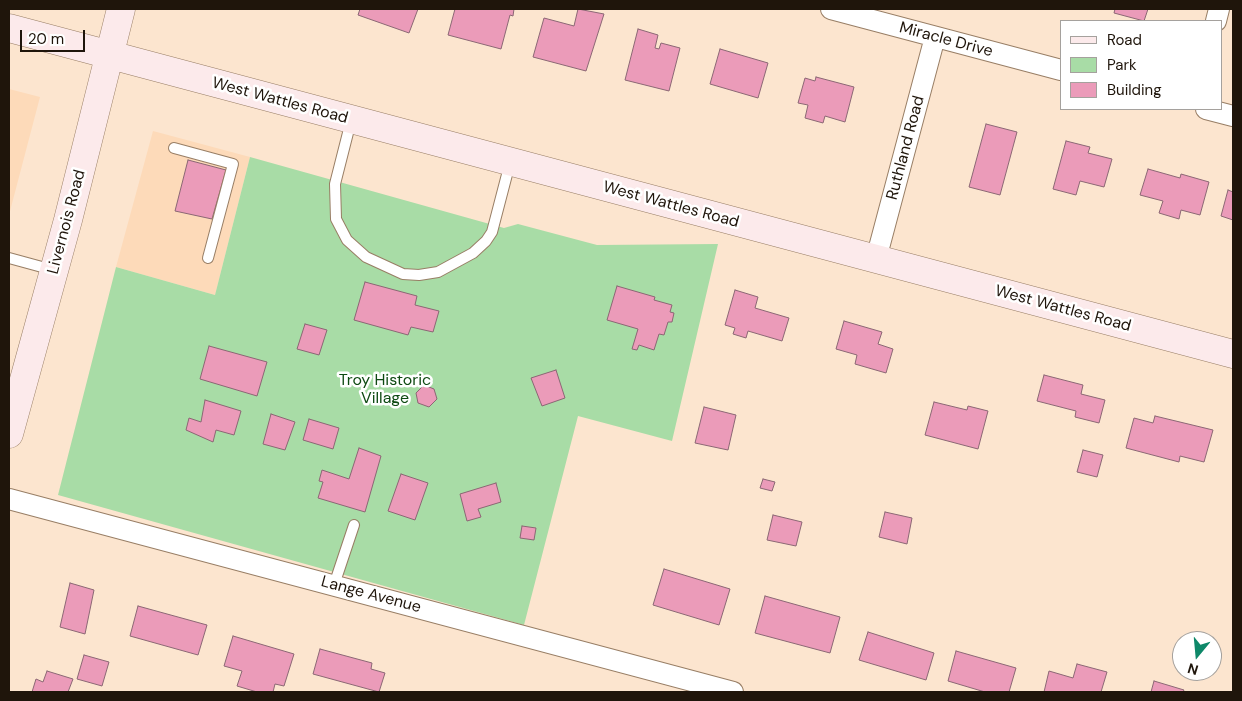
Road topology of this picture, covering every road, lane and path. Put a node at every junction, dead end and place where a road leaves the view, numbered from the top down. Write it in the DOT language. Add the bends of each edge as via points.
graph roads {
  1 [pos="121,9"];
  2 [pos="830,9"];
  3 [pos="9,28"];
  4 [pos="935,37"];
  5 [pos="109,55"];
  6 [pos="1060,70"];
  7 [pos="1210,110"];
  8 [pos="1233,116"];
  9 [pos="351,120"];
  10 [pos="174,148"];
  11 [pos="510,162"];
  12 [pos="9,258"];
  13 [pos="208,258"];
  14 [pos="876,259"];
  15 [pos="54,271"];
  16 [pos="1233,354"];
  17 [pos="11,420"];
  18 [pos="9,499"];
  19 [pos="354,525"];
  20 [pos="334,585"];
  21 [pos="733,692"];
  1 -- 5 [label="street, Livernois Road"];
  2 -- 4 [label="street, Miracle Drive"];
  3 -- 5 [label="street, West Wattles Road"];
  4 -- 6 [label="street, Miracle Drive"];
  4 -- 14 [label="street, Ruthland Road"];
  5 -- 9 [label="street, West Wattles Road"];
  5 -- 15 [label="street, Livernois Road"];
  7 -- 8 [label="street"];
  9 -- 11 [label="street, West Wattles Road"];
  9 -- 11 [label="lane" via="334,184 336,219 347,240 366,257 403,274 438,272 473,253 486,241 492,232"];
  10 -- 13 [label="lane" via="233,164"];
  11 -- 14 [label="street, West Wattles Road"];
  12 -- 15 [label="lane"];
  14 -- 16 [label="street, West Wattles Road"];
  15 -- 17 [label="street, Livernois Road"];
  18 -- 20 [label="street, Lange Avenue"];
  19 -- 20 [label="lane"];
  20 -- 21 [label="street, Lange Avenue"];
}
